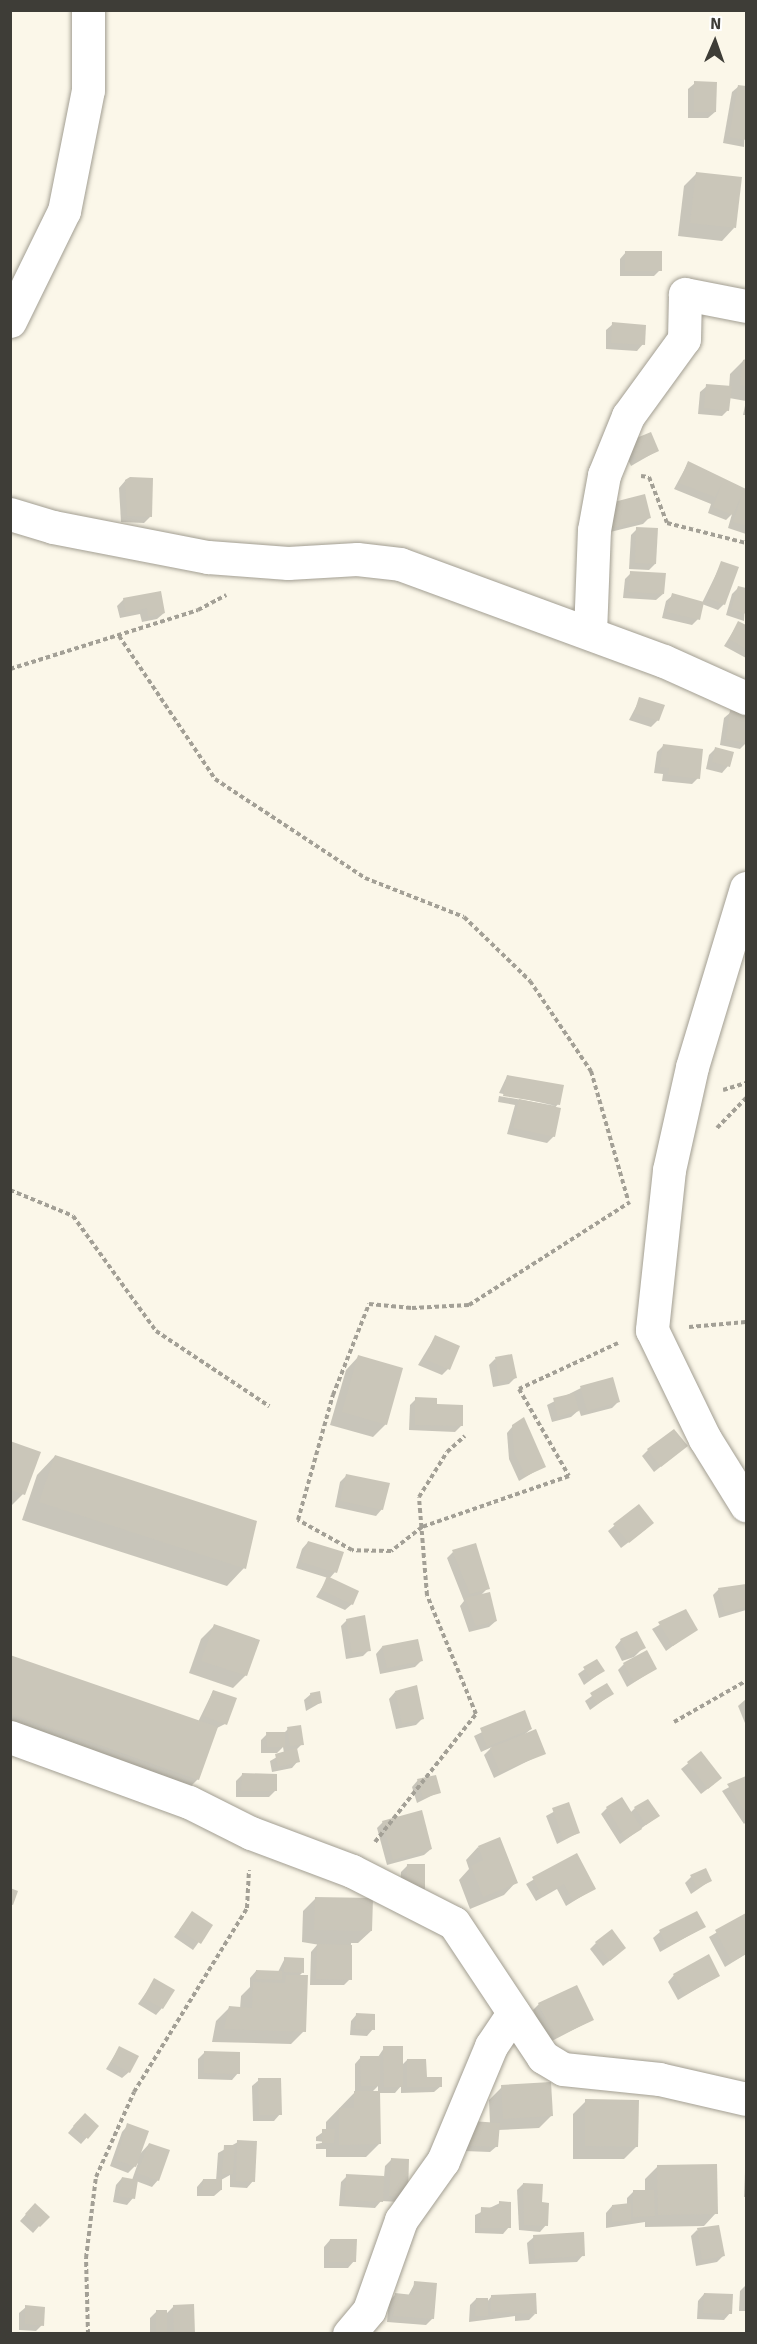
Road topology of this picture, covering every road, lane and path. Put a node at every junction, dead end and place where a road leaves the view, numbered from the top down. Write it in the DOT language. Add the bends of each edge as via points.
graph roads {
  1 [pos="88,10"];
  2 [pos="747,306"];
  3 [pos="10,321"];
  4 [pos="619,439"];
  5 [pos="10,514"];
  6 [pos="747,543"];
  7 [pos="228,594"];
  8 [pos="590,633"];
  9 [pos="119,636"];
  10 [pos="10,669"];
  11 [pos="747,698"];
  12 [pos="747,888"];
  13 [pos="747,1098"];
  14 [pos="715,1130"];
  15 [pos="668,1177"];
  16 [pos="10,1190"];
  17 [pos="628,1203"];
  18 [pos="633,1212"];
  19 [pos="747,1322"];
  20 [pos="652,1330"];
  21 [pos="269,1406"];
  22 [pos="465,1436"];
  23 [pos="747,1505"];
  24 [pos="422,1527"];
  25 [pos="747,1681"];
  26 [pos="674,1722"];
  27 [pos="10,1737"];
  28 [pos="251,1833"];
  29 [pos="352,1871"];
  30 [pos="513,2013"];
  31 [pos="747,2099"];
  32 [pos="353,2332"];
  33 [pos="88,2334"];
  1 -- 3 [label="street" via="88,90 64,211"];
  2 -- 4 [label="street" via="685,294 684,339 628,416"];
  4 -- 6 [label="path" via="624,473 649,477 667,522"];
  4 -- 8 [label="street" via="604,475 594,530"];
  5 -- 8 [label="street" via="53,527 208,557 288,563 357,559 400,564"];
  7 -- 9 [label="path" via="198,610"];
  8 -- 11 [label="street"];
  9 -- 10 [label="path"];
  9 -- 17 [label="path" via="214,779 365,879 464,917 530,981 591,1071"];
  12 -- 15 [label="street" via="692,1067"];
  13 -- 14 [label="path"];
  15 -- 17 [label="path"];
  15 -- 20 [label="street"];
  16 -- 21 [label="path" via="73,1216 156,1331"];
  17 -- 18 [label="path"];
  17 -- 24 [label="path" via="470,1305 412,1308 369,1304 333,1395 298,1520 352,1550 391,1551"];
  19 -- 20 [label="path"];
  20 -- 23 [label="street" via="705,1439"];
  20 -- 24 [label="path" via="586,1355 519,1389 569,1476"];
  22 -- 24 [label="path" via="447,1452 420,1497"];
  24 -- 29 [label="path" via="427,1595 476,1714"];
  25 -- 26 [label="path"];
  27 -- 28 [label="street" via="189,1802"];
  28 -- 29 [label="street"];
  28 -- 33 [label="path" via="247,1908 134,2092 96,2176 86,2258"];
  29 -- 30 [label="street" via="453,1923"];
  30 -- 31 [label="street" via="543,2057 562,2068 659,2079"];
  30 -- 32 [label="street" via="491,2046 443,2161 400,2220 369,2310"];
}
